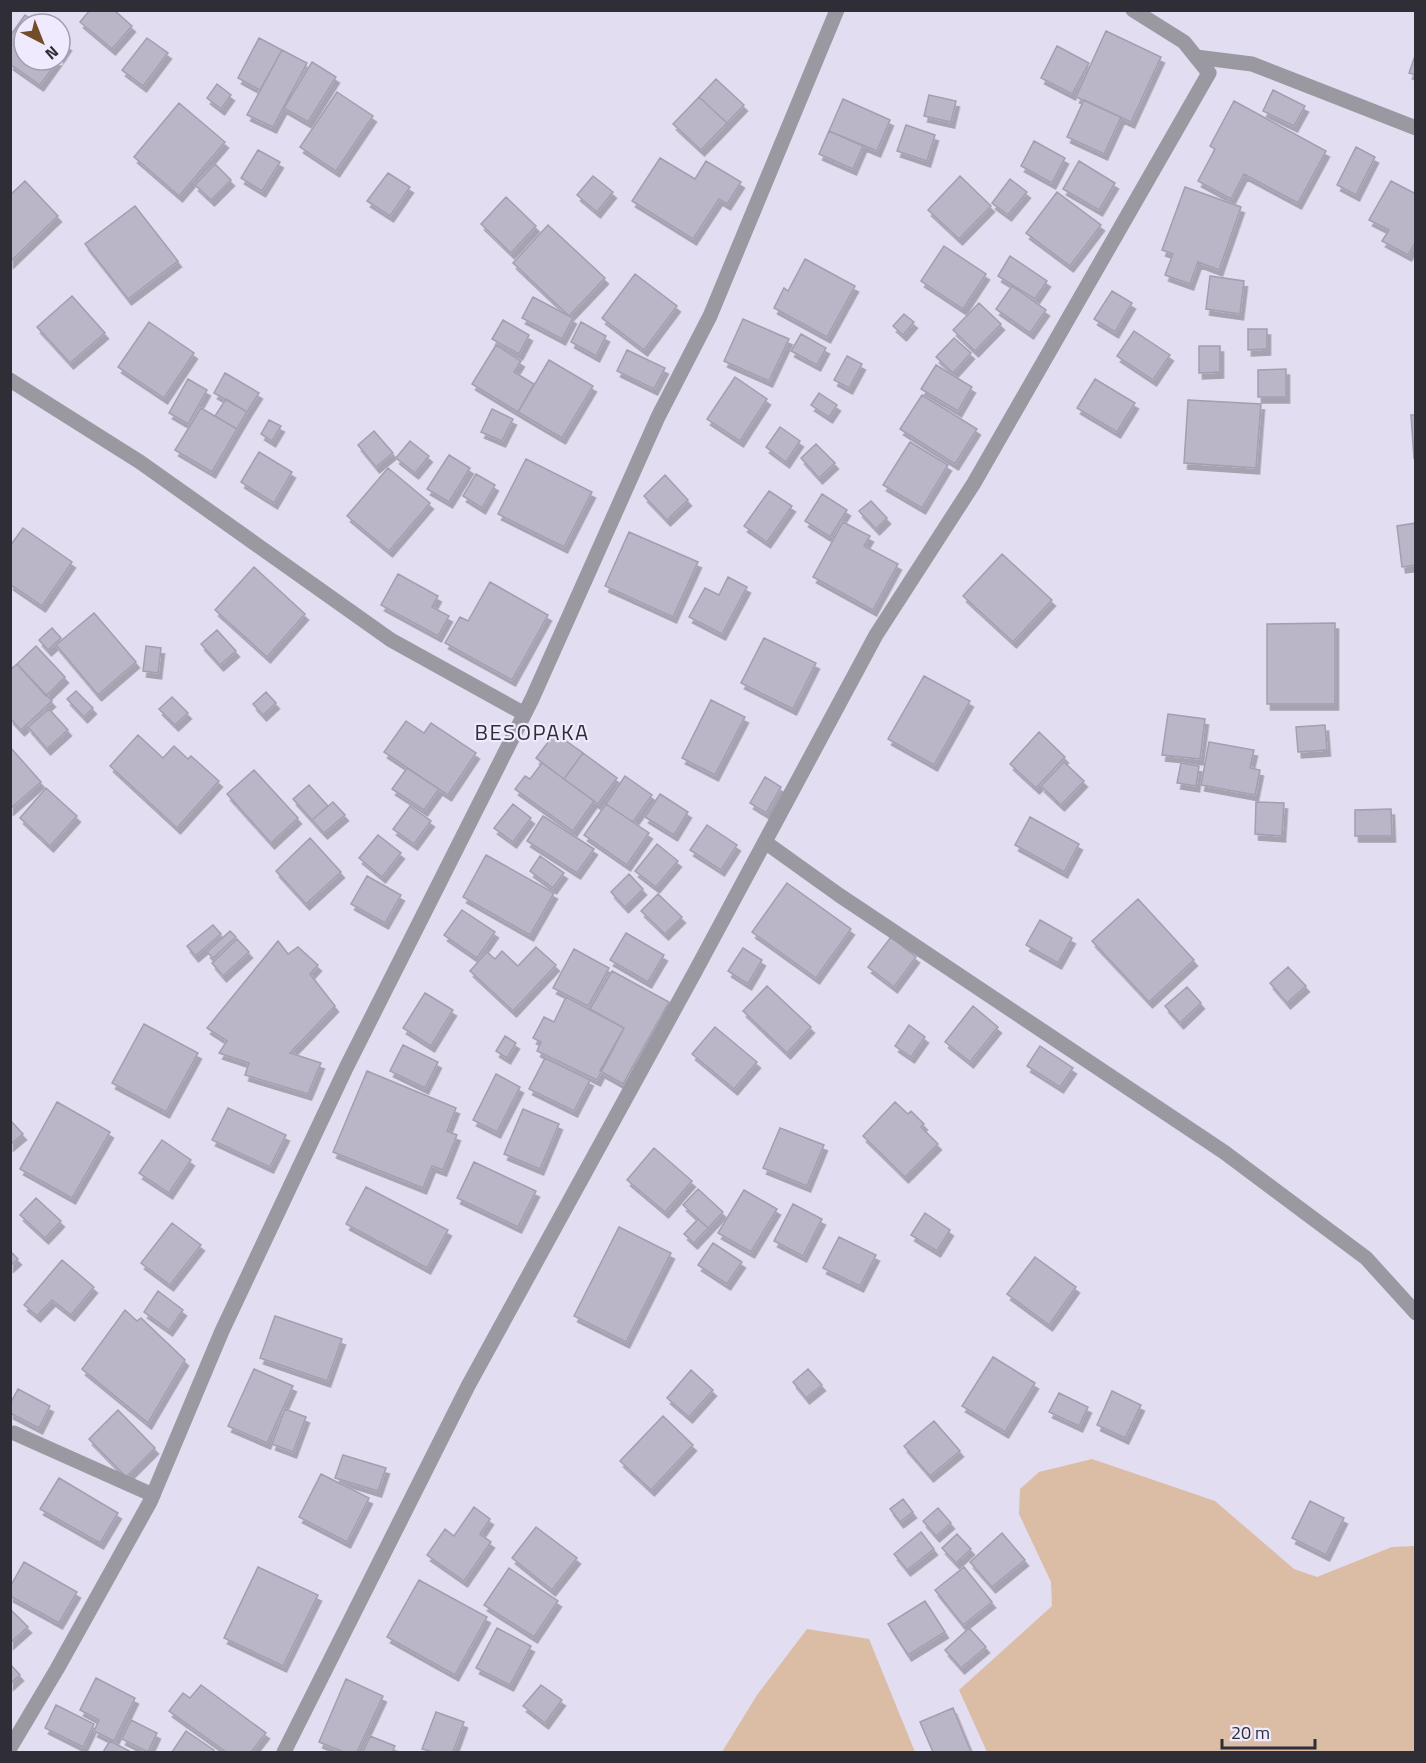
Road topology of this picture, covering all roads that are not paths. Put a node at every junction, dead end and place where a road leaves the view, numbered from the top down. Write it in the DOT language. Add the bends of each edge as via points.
graph roads {
  1 [pos="837,10"];
  2 [pos="1133,10"];
  3 [pos="1196,57"];
  4 [pos="1416,128"];
  5 [pos="10,380"];
  6 [pos="524,713"];
  7 [pos="765,842"];
  8 [pos="1416,1313"];
  9 [pos="14,1433"];
  10 [pos="153,1495"];
  11 [pos="10,1748"];
  12 [pos="284,1752"];
  1 -- 6 [label="street" via="710,316 658,417"];
  2 -- 3 [label="street" via="1184,42"];
  3 -- 4 [label="street" via="1252,64"];
  3 -- 7 [label="street" via="1209,73 974,483 876,635"];
  5 -- 6 [label="street" via="140,462 391,640"];
  6 -- 10 [label="street" via="288,1190 222,1331"];
  7 -- 8 [label="street" via="1224,1152 1366,1258"];
  7 -- 12 [label="street" via="468,1386"];
  9 -- 10 [label="street"];
  10 -- 11 [label="street"];
}
